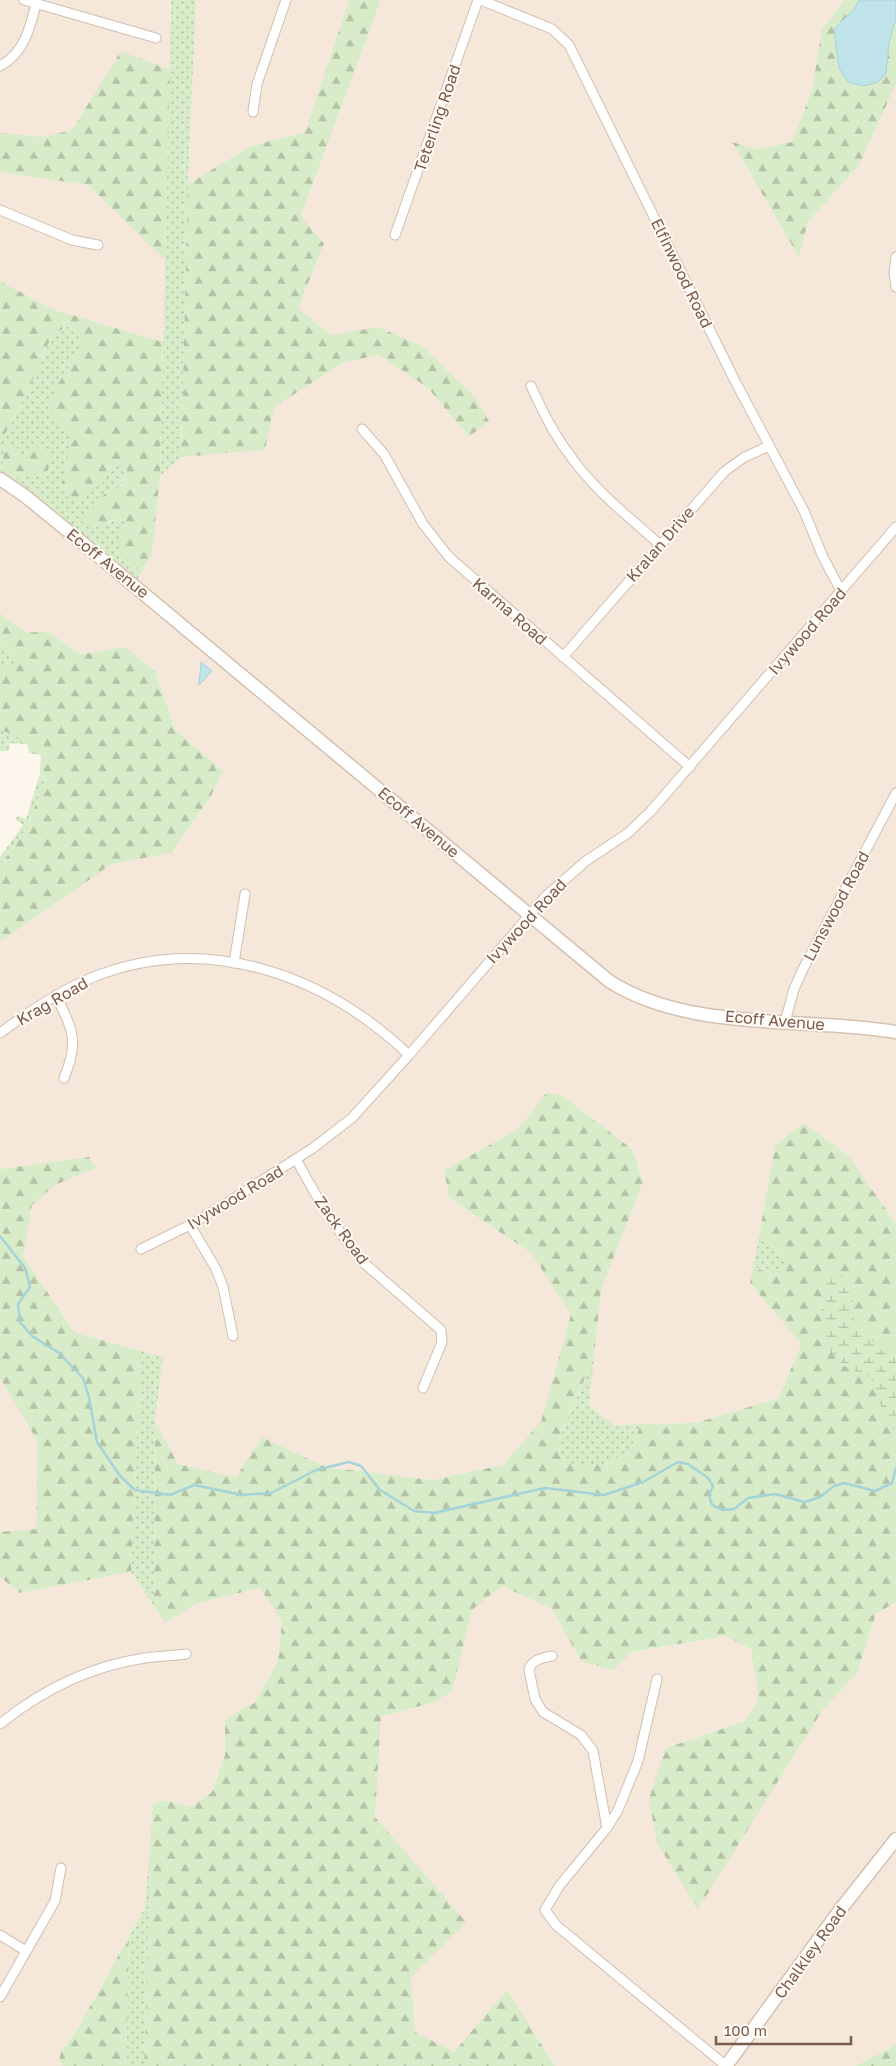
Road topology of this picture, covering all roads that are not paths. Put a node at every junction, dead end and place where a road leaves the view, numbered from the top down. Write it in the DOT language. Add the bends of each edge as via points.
graph roads {
  1 [pos="24,0"];
  2 [pos="286,0"];
  3 [pos="479,0"];
  4 [pos="36,2"];
  5 [pos="156,38"];
  6 [pos="0,66"];
  7 [pos="253,112"];
  8 [pos="0,210"];
  9 [pos="396,235"];
  10 [pos="98,245"];
  11 [pos="896,257"];
  12 [pos="896,288"];
  13 [pos="531,386"];
  14 [pos="362,429"];
  15 [pos="769,446"];
  16 [pos="0,479"];
  17 [pos="896,527"];
  18 [pos="659,544"];
  19 [pos="841,591"];
  20 [pos="563,657"];
  21 [pos="690,767"];
  22 [pos="896,793"];
  23 [pos="245,894"];
  24 [pos="529,914"];
  25 [pos="234,963"];
  26 [pos="56,995"];
  27 [pos="785,1022"];
  28 [pos="896,1032"];
  29 [pos="0,1033"];
  30 [pos="408,1055"];
  31 [pos="64,1078"];
  32 [pos="296,1159"];
  33 [pos="190,1225"];
  34 [pos="141,1249"];
  35 [pos="234,1336"];
  36 [pos="423,1388"];
  37 [pos="186,1654"];
  38 [pos="552,1656"];
  39 [pos="657,1678"];
  40 [pos="0,1724"];
  41 [pos="607,1828"];
  42 [pos="896,1839"];
  43 [pos="61,1868"];
  44 [pos="0,1935"];
  45 [pos="26,1950"];
  46 [pos="0,1997"];
  47 [pos="726,2066"];
  1 -- 4 [label="street"];
  2 -- 7 [label="street" via="257,84"];
  3 -- 9 [label="street, Teterling Road"];
  3 -- 15 [label="street, Elfinwood Road" via="552,29 569,45"];
  4 -- 5 [label="street"];
  4 -- 6 [label="street" via="21,48"];
  8 -- 10 [label="street" via="72,240"];
  11 -- 12 [label="street"];
  13 -- 18 [label="street" via="556,435 585,474"];
  14 -- 20 [label="street, Karma Road" via="384,454 423,524 449,557"];
  15 -- 18 [label="street, Kralan Drive" via="743,458 724,472"];
  15 -- 19 [label="street, Elfinwood Road"];
  16 -- 24 [label="street, Ecoff Avenue" via="87,546"];
  17 -- 19 [label="street, Ivywood Road"];
  18 -- 20 [label="street, Kralan Drive"];
  19 -- 21 [label="street, Ivywood Road"];
  20 -- 21 [label="street, Karma Road"];
  21 -- 24 [label="street, Ivywood Road" via="643,820 565,878"];
  22 -- 27 [label="street, Lunswood Road" via="804,967"];
  23 -- 25 [label="street"];
  24 -- 27 [label="street, Ecoff Avenue" via="609,981 636,996 694,1012"];
  24 -- 30 [label="street, Ivywood Road"];
  25 -- 26 [label="street, Krag Road" via="181,959 137,964 91,978"];
  25 -- 30 [label="street, Krag Road" via="280,975 328,995 369,1020"];
  26 -- 29 [label="street, Krag Road"];
  26 -- 31 [label="street" via="74,1043"];
  27 -- 28 [label="street, Ecoff Avenue" via="847,1025"];
  30 -- 32 [label="street, Ivywood Road" via="352,1118"];
  32 -- 33 [label="street, Ivywood Road"];
  32 -- 36 [label="street, Zack Road" via="322,1204 364,1263 441,1330 442,1342"];
  33 -- 34 [label="street, Ivywood Road"];
  33 -- 35 [label="street" via="216,1270"];
  37 -- 40 [label="street" via="145,1658 76,1677 33,1700"];
  38 -- 41 [label="street" via="533,1662 528,1670 535,1699 543,1712 581,1735 593,1751"];
  39 -- 41 [label="street" via="638,1761"];
  41 -- 47 [label="street" via="560,1885 545,1910 556,1925"];
  42 -- 47 [label="street, Chalkley Road"];
  43 -- 45 [label="street" via="55,1901"];
  44 -- 45 [label="street"];
  45 -- 46 [label="street"];
}
